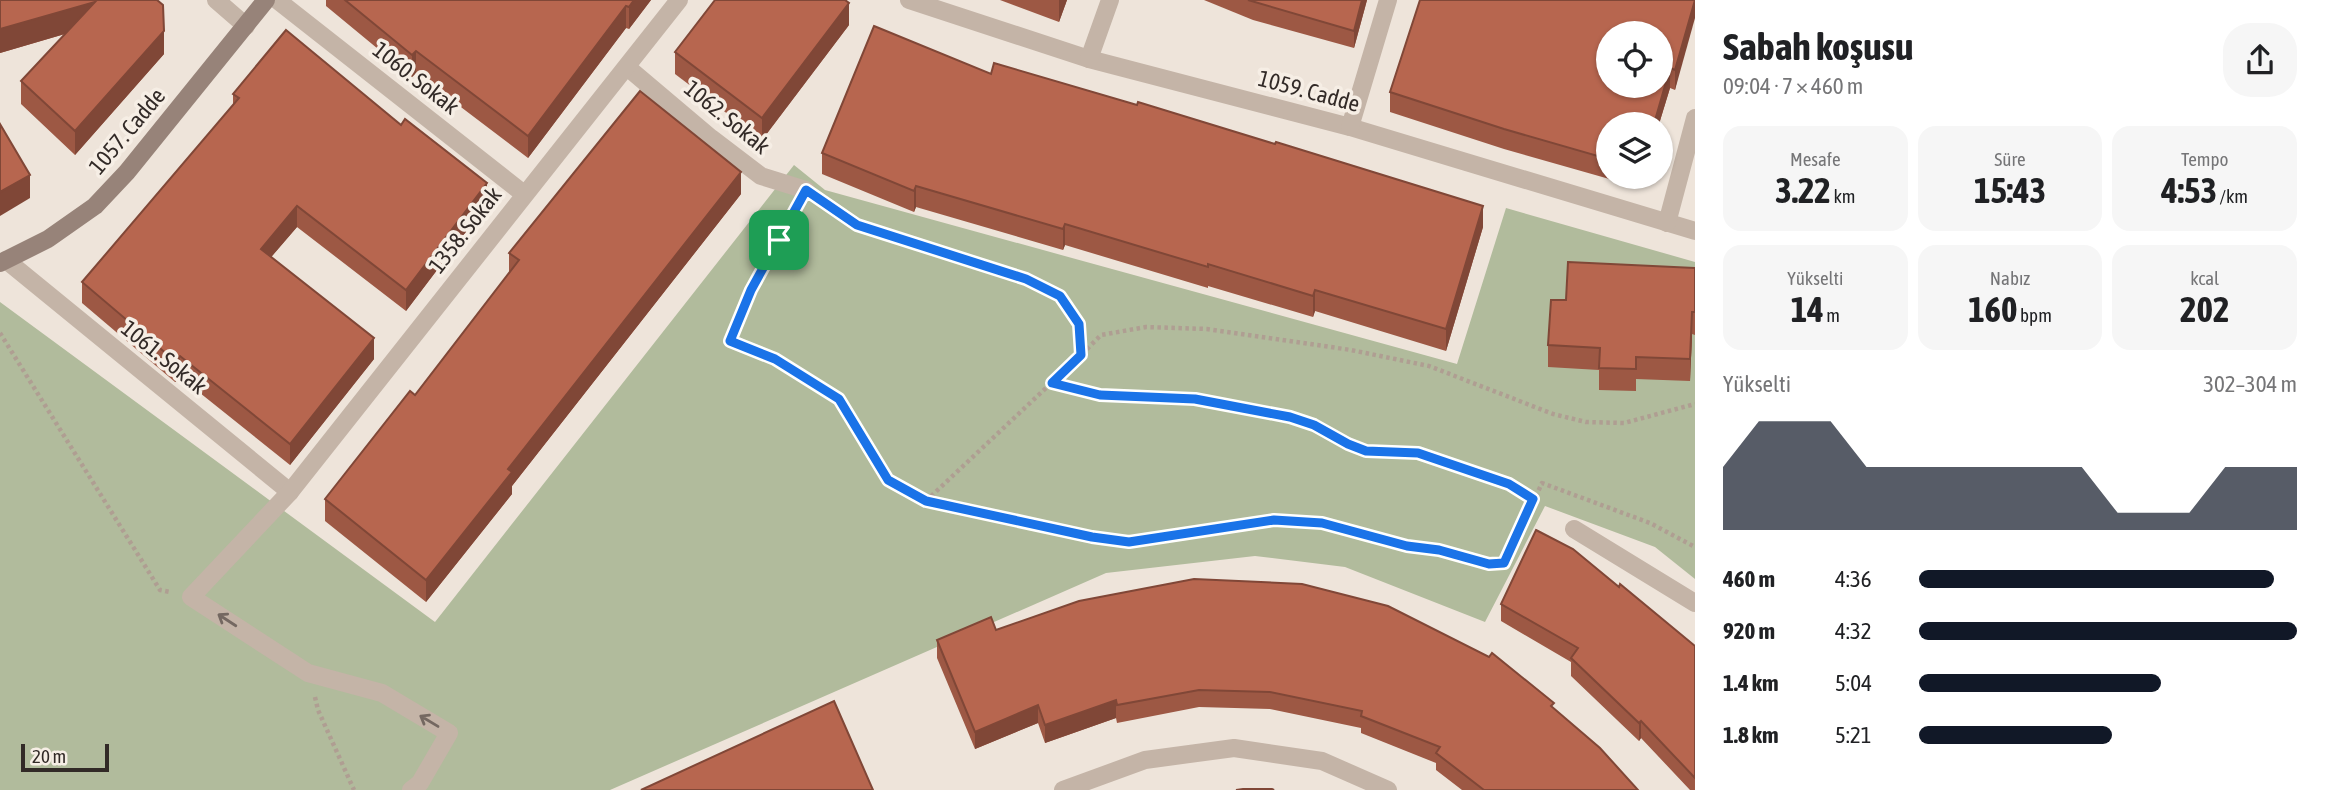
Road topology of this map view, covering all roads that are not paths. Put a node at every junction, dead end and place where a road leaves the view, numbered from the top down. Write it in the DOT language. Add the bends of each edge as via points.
graph roads {
  1 [pos="216,0"];
  2 [pos="266,0"];
  3 [pos="277,0"];
  4 [pos="679,0"];
  5 [pos="909,0"];
  6 [pos="1110,0"];
  7 [pos="1388,0"];
  8 [pos="246,26"];
  9 [pos="1089,59"];
  10 [pos="627,67"];
  11 [pos="1695,118"];
  12 [pos="1350,127"];
  13 [pos="806,190"];
  14 [pos="524,194"];
  15 [pos="1667,223"];
  16 [pos="1695,231"];
  17 [pos="3,261"];
  18 [pos="290,492"];
  19 [pos="1574,529"];
  20 [pos="1695,603"];
  21 [pos="411,790"];
  22 [pos="1063,790"];
  23 [pos="1388,790"];
  1 -- 8 [label="street"];
  2 -- 8 [label="street, 1057. Cadde"];
  3 -- 14 [label="street, 1060. Sokak"];
  4 -- 10 [label="street, 1358. Sokak"];
  5 -- 9 [label="street, 1059. Cadde"];
  6 -- 9 [label="street"];
  7 -- 12 [label="street"];
  8 -- 17 [label="street, 1057. Cadde" via="95,206 47,240"];
  9 -- 12 [label="street, 1059. Cadde"];
  10 -- 13 [label="street, 1062. Sokak" via="761,176"];
  10 -- 14 [label="street, 1358. Sokak"];
  11 -- 15 [label="street"];
  12 -- 15 [label="street, 1059. Cadde"];
  14 -- 18 [label="street, 1358. Sokak"];
  15 -- 16 [label="street, 1059. Cadde"];
  17 -- 18 [label="street, 1061. Sokak"];
  21 -- 18 [label="street, 1358. Sokak, one-way" via="449,733 382,693 308,673 191,597"];
  19 -- 20 [label="street"];
  22 -- 23 [label="street" via="1145,760 1234,748 1322,761"];
}
